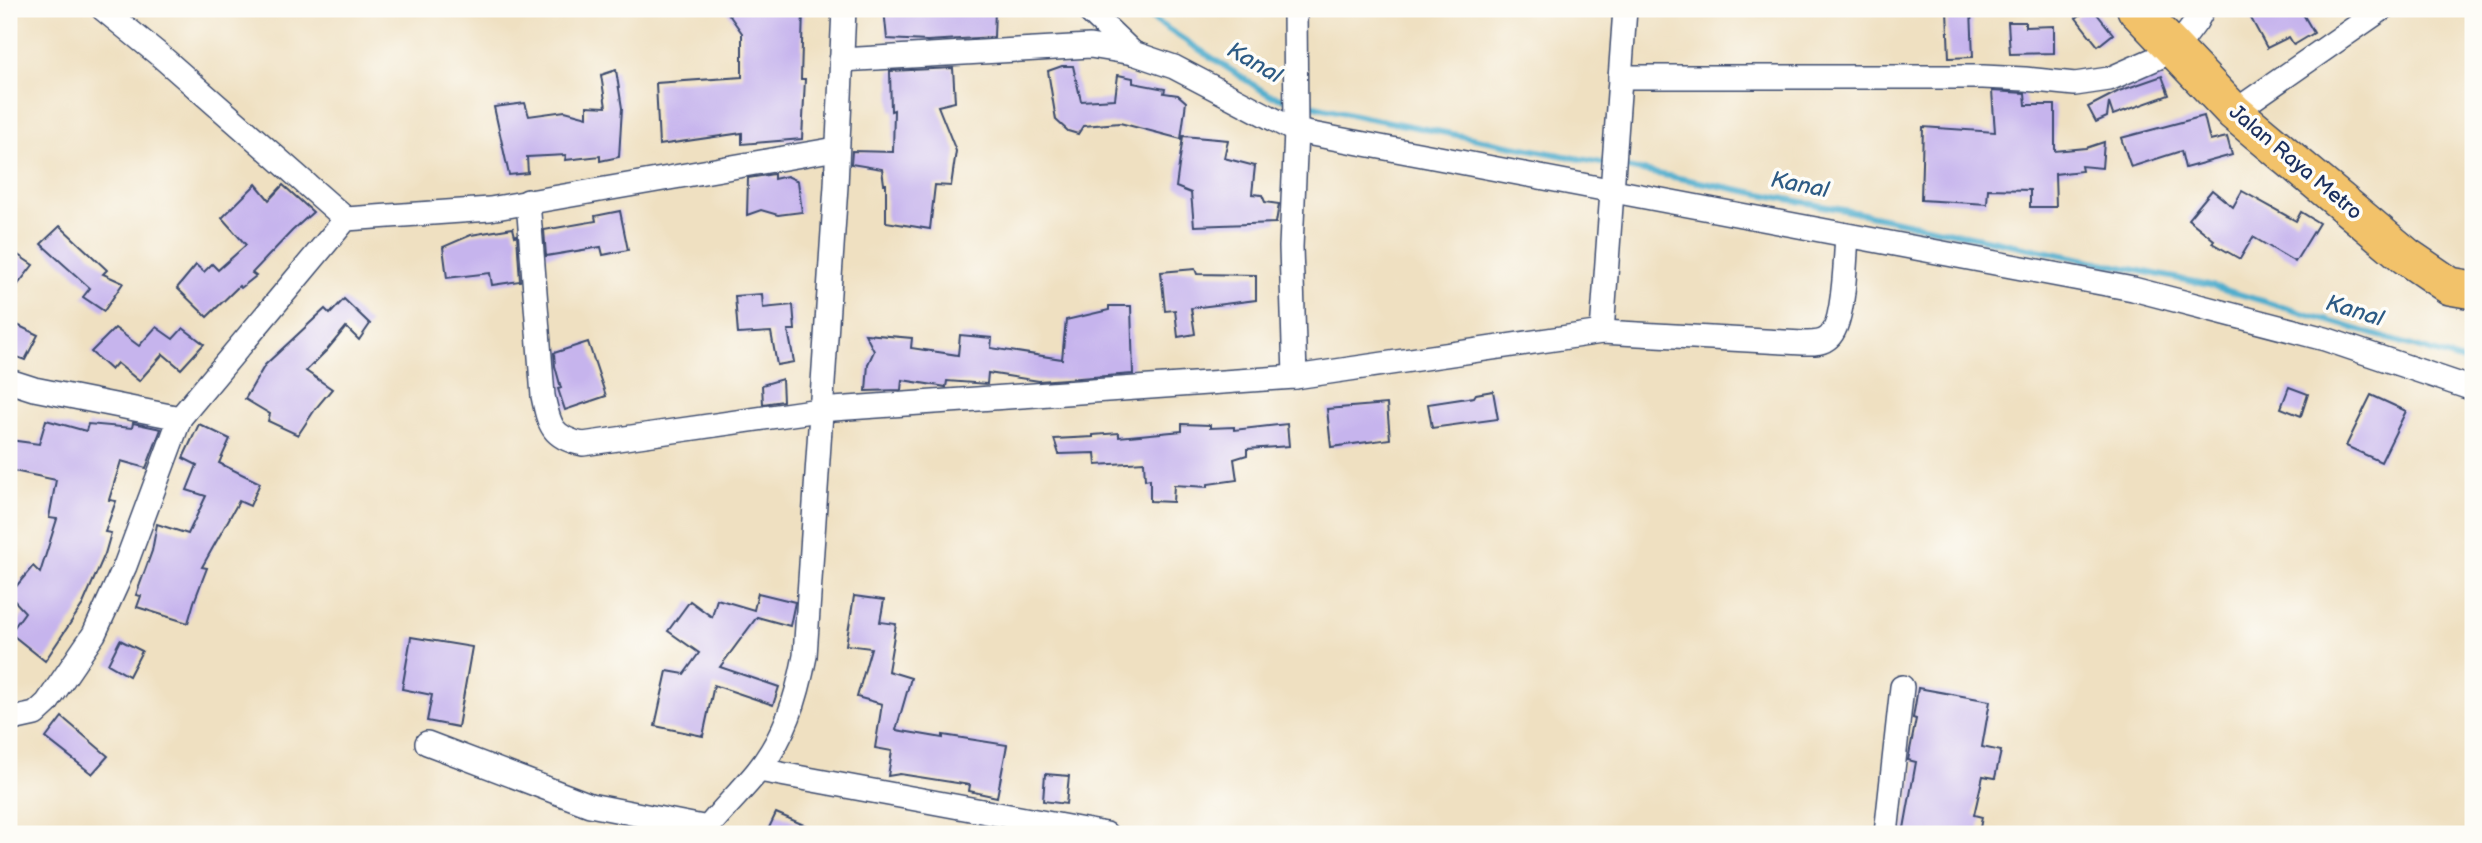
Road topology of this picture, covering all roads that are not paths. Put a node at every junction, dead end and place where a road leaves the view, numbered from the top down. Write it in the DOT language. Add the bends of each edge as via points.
graph roads {
  1 [pos="103,9"];
  2 [pos="844,9"];
  3 [pos="1087,9"];
  4 [pos="1295,9"];
  5 [pos="1625,9"];
  6 [pos="2136,9"];
  7 [pos="2203,9"];
  8 [pos="2382,9"];
  9 [pos="2175,50"];
  10 [pos="1133,53"];
  11 [pos="841,60"];
  12 [pos="1620,77"];
  13 [pos="2234,112"];
  14 [pos="1296,121"];
  15 [pos="836,149"];
  16 [pos="1613,182"];
  17 [pos="528,201"];
  18 [pos="346,219"];
  19 [pos="1847,236"];
  20 [pos="2466,295"];
  21 [pos="1602,332"];
  22 [pos="1295,377"];
  23 [pos="9,381"];
  24 [pos="2473,389"];
  25 [pos="819,410"];
  26 [pos="180,418"];
  27 [pos="1902,687"];
  28 [pos="9,716"];
  29 [pos="427,743"];
  30 [pos="759,770"];
  31 [pos="1032,828"];
  32 [pos="705,831"];
  33 [pos="1105,834"];
  34 [pos="1885,834"];
  1 -- 18 [label="street"];
  2 -- 11 [label="street"];
  3 -- 10 [label="street"];
  4 -- 14 [label="street"];
  5 -- 12 [label="street"];
  6 -- 9 [label="highway, Jalan Raya Metro"];
  7 -- 9 [label="street"];
  8 -- 13 [label="street"];
  9 -- 12 [label="street" via="2109,79 2075,85 1983,77"];
  9 -- 13 [label="highway, Jalan Raya Metro"];
  10 -- 11 [label="street" via="1090,46"];
  10 -- 14 [label="street"];
  11 -- 15 [label="street"];
  12 -- 16 [label="street"];
  13 -- 20 [label="highway, Jalan Raya Metro" via="2406,256"];
  14 -- 16 [label="street"];
  14 -- 22 [label="street" via="1291,247"];
  15 -- 17 [label="street"];
  15 -- 25 [label="street"];
  16 -- 19 [label="street"];
  16 -- 21 [label="street"];
  17 -- 18 [label="street" via="490,209"];
  17 -- 25 [label="street" via="543,396 548,420 558,435 583,444"];
  18 -- 26 [label="street"];
  19 -- 21 [label="street" via="1839,317 1830,336 1821,342"];
  19 -- 24 [label="street" via="2133,289 2325,340"];
  21 -- 22 [label="street"];
  22 -- 25 [label="street"];
  23 -- 26 [label="street"];
  25 -- 30 [label="street" via="805,656 785,727"];
  26 -- 28 [label="street" via="125,566 94,634 47,703 35,714"];
  27 -- 34 [label="street"];
  29 -- 32 [label="street" via="590,805"];
  30 -- 31 [label="street"];
  30 -- 32 [label="street"];
  31 -- 33 [label="street"];
}
